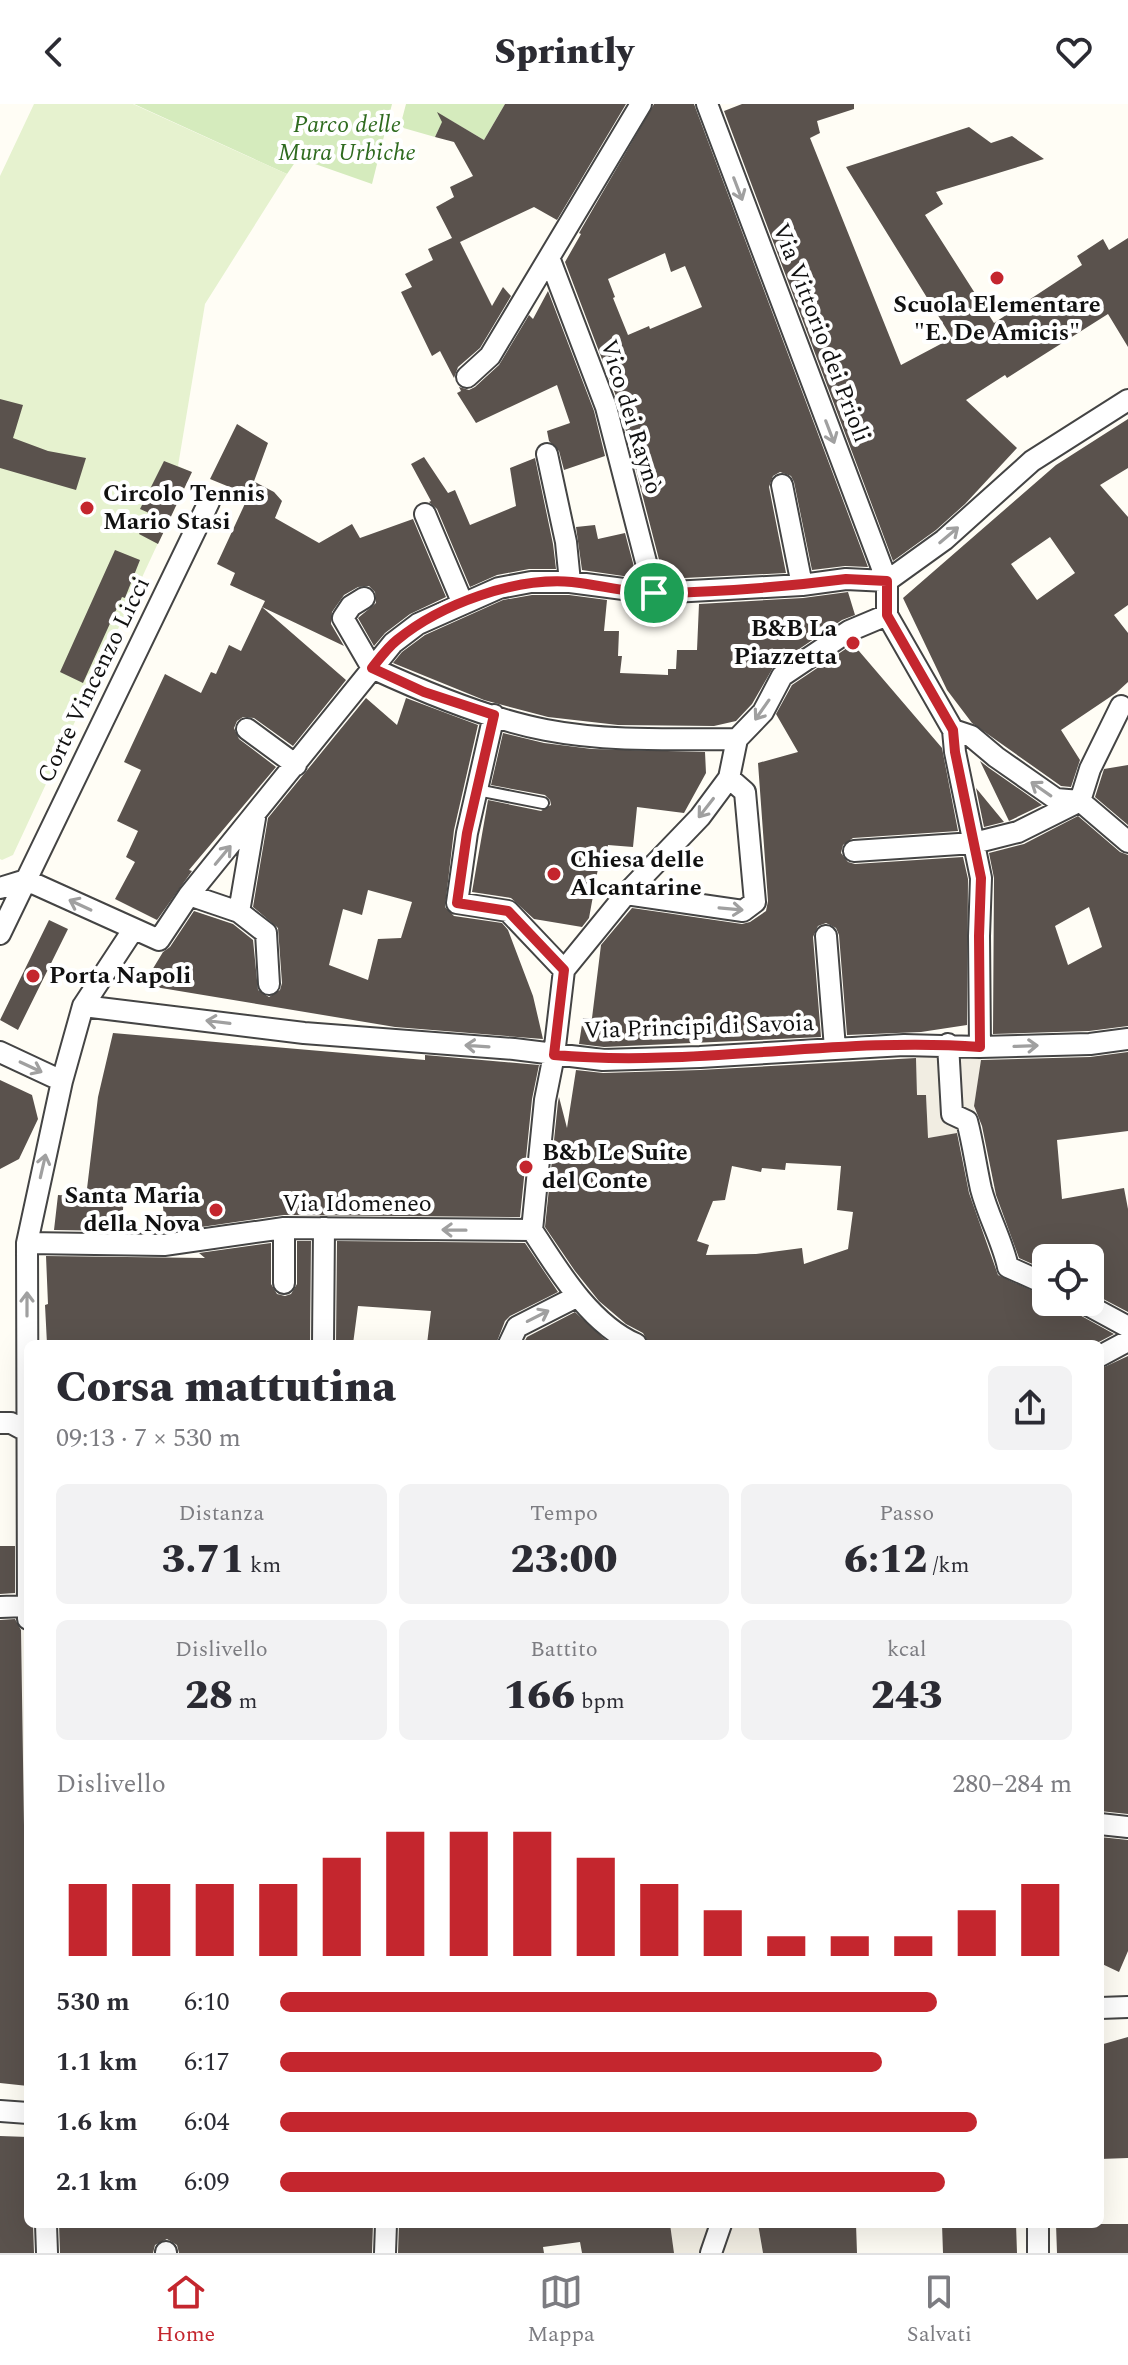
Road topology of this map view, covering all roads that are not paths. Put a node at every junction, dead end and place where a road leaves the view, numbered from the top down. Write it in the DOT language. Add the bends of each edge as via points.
graph roads {
  1 [pos="641,104"];
  2 [pos="707,104"];
  3 [pos="550,260"];
  4 [pos="467,377"];
  5 [pos="1128,400"];
  6 [pos="547,454"];
  7 [pos="782,485"];
  8 [pos="209,502"];
  9 [pos="425,514"];
  10 [pos="887,581"];
  11 [pos="570,582"];
  12 [pos="802,585"];
  13 [pos="654,593"];
  14 [pos="364,598"];
  15 [pos="463,604"];
  16 [pos="887,615"];
  17 [pos="372,668"];
  18 [pos="1121,706"];
  19 [pos="494,715"];
  20 [pos="247,729"];
  21 [pos="953,730"];
  22 [pos="737,739"];
  23 [pos="296,765"];
  24 [pos="729,778"];
  25 [pos="477,790"];
  26 [pos="1080,801"];
  27 [pos="543,803"];
  28 [pos="255,817"];
  29 [pos="1128,842"];
  30 [pos="974,843"];
  31 [pos="854,851"];
  32 [pos="26,880"];
  33 [pos="0,888"];
  34 [pos="626,894"];
  35 [pos="189,895"];
  36 [pos="239,912"];
  37 [pos="133,930"];
  38 [pos="0,934"];
  39 [pos="826,936"];
  40 [pos="564,970"];
  41 [pos="269,984"];
  42 [pos="83,1006"];
  43 [pos="1128,1039"];
  44 [pos="948,1044"];
  45 [pos="980,1047"];
  46 [pos="835,1048"];
  47 [pos="0,1052"];
  48 [pos="554,1055"];
  49 [pos="62,1081"];
  50 [pos="284,1228"];
  51 [pos="324,1228"];
  52 [pos="532,1230"];
  53 [pos="27,1243"];
  54 [pos="1032,1278"];
  55 [pos="284,1283"];
  56 [pos="576,1297"];
  57 [pos="1104,1314"];
  58 [pos="1128,1327"];
  59 [pos="28,1340"];
  60 [pos="323,1340"];
  61 [pos="511,1340"];
  62 [pos="627,1340"];
  63 [pos="1128,1341"];
  64 [pos="1104,1354"];
  65 [pos="0,1423"];
  66 [pos="24,1430"];
  67 [pos="24,1606"];
  68 [pos="0,1607"];
  69 [pos="1104,1824"];
  70 [pos="1128,1827"];
  71 [pos="1128,2007"];
  72 [pos="1104,2008"];
  73 [pos="0,2111"];
  74 [pos="24,2113"];
  75 [pos="46,2228"];
  76 [pos="386,2228"];
  77 [pos="720,2228"];
  78 [pos="1038,2228"];
  79 [pos="47,2253"];
  80 [pos="385,2253"];
  81 [pos="711,2253"];
  82 [pos="1038,2253"];
  1 -- 3 [label="street"];
  2 -- 10 [label="street, Via Vittorio dei Prioli, one-way"];
  3 -- 4 [label="street" via="490,356"];
  3 -- 13 [label="street, Vico dei Raynò" via="606,407"];
  10 -- 5 [label="street, one-way" via="944,540 1032,461"];
  6 -- 11 [label="street"];
  7 -- 12 [label="street"];
  8 -- 32 [label="street, Corte Vincenzo Licci"];
  9 -- 15 [label="street"];
  10 -- 12 [label="street"];
  10 -- 16 [label="street"];
  11 -- 13 [label="street"];
  11 -- 15 [label="street" via="499,588"];
  12 -- 13 [label="street"];
  14 -- 17 [label="street" via="343,618"];
  15 -- 17 [label="street" via="418,624"];
  16 -- 21 [label="street"];
  16 -- 22 [label="street, one-way" via="849,631 782,676 763,712"];
  17 -- 19 [label="street"];
  17 -- 23 [label="street"];
  18 -- 26 [label="street"];
  19 -- 22 [label="street" via="563,732"];
  19 -- 25 [label="street"];
  20 -- 23 [label="street"];
  26 -- 21 [label="street, one-way" via="1056,799 971,736"];
  21 -- 30 [label="street"];
  22 -- 24 [label="street"];
  23 -- 28 [label="street"];
  24 -- 34 [label="street, one-way" via="700,817"];
  34 -- 24 [label="street, one-way" via="743,911 755,902 745,792"];
  25 -- 27 [label="lane"];
  25 -- 40 [label="street" via="457,903 508,911"];
  26 -- 29 [label="street"];
  26 -- 30 [label="street" via="1018,832"];
  35 -- 28 [label="street, one-way"];
  28 -- 36 [label="street"];
  30 -- 31 [label="street"];
  30 -- 45 [label="street" via="981,878"];
  32 -- 33 [label="street"];
  37 -- 32 [label="street, one-way"];
  32 -- 38 [label="street, Corte Vincenzo Licci"];
  34 -- 40 [label="street"];
  35 -- 36 [label="street"];
  35 -- 37 [label="street" via="159,940"];
  36 -- 41 [label="street" via="266,933"];
  37 -- 42 [label="street"];
  39 -- 46 [label="street"];
  40 -- 48 [label="street"];
  48 -- 42 [label="street, Via Principi di Savoia, one-way"];
  42 -- 49 [label="street"];
  45 -- 43 [label="street, Via Principi di Savoia, one-way"];
  44 -- 45 [label="street, Via Principi di Savoia"];
  44 -- 46 [label="street, Via Principi di Savoia"];
  44 -- 54 [label="street" via="952,1114 967,1121 981,1190 1008,1267"];
  46 -- 48 [label="street, Via Principi di Savoia" via="686,1058"];
  47 -- 49 [label="street, one-way"];
  48 -- 52 [label="street"];
  53 -- 49 [label="street, one-way"];
  50 -- 51 [label="street, Via Idomeneo"];
  50 -- 53 [label="street, Via Idomeneo" via="164,1245"];
  50 -- 55 [label="street"];
  52 -- 51 [label="street, Via Idomeneo, one-way"];
  51 -- 60 [label="street"];
  52 -- 56 [label="street"];
  59 -- 53 [label="street, one-way"];
  61 -- 56 [label="street, one-way" via="517,1327"];
  56 -- 62 [label="street"];
  57 -- 58 [label="street"];
  63 -- 64 [label="street"];
  65 -- 66 [label="street"];
  67 -- 68 [label="street"];
  69 -- 70 [label="street"];
  71 -- 72 [label="street"];
  73 -- 74 [label="street"];
  75 -- 79 [label="street"];
  76 -- 80 [label="street"];
  77 -- 81 [label="street"];
  78 -- 82 [label="street"];
}
